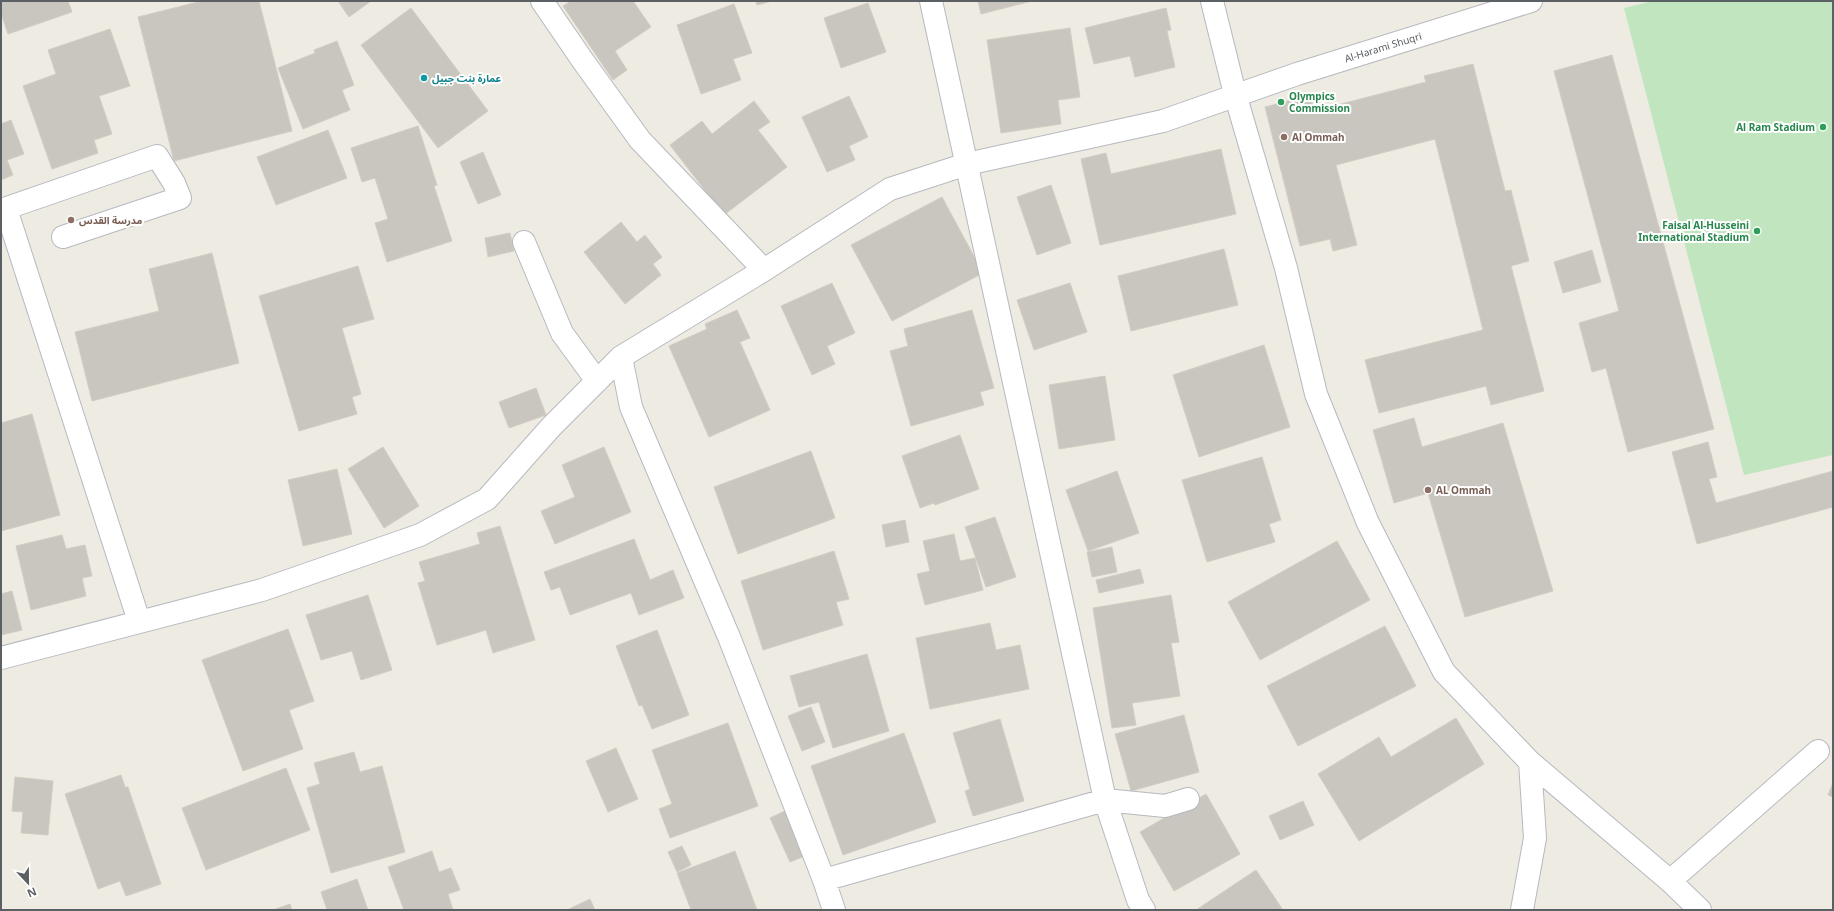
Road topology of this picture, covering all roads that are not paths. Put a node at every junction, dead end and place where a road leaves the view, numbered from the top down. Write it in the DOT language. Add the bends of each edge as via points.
graph roads {
  1 [pos="542,1"];
  2 [pos="930,1"];
  3 [pos="1212,1"];
  4 [pos="1531,1"];
  5 [pos="1235,94"];
  6 [pos="967,164"];
  7 [pos="3,210"];
  8 [pos="63,237"];
  9 [pos="524,242"];
  10 [pos="764,270"];
  11 [pos="621,357"];
  12 [pos="597,381"];
  13 [pos="139,621"];
  14 [pos="1,658"];
  15 [pos="1818,751"];
  16 [pos="1530,762"];
  17 [pos="1188,799"];
  18 [pos="1105,800"];
  19 [pos="824,880"];
  20 [pos="1670,881"];
  21 [pos="834,910"];
  22 [pos="1144,910"];
  23 [pos="1522,910"];
  24 [pos="1700,910"];
  1 -- 10 [label="street" via="640,140"];
  2 -- 6 [label="street"];
  3 -- 5 [label="street"];
  4 -- 5 [label="street, Al-Harami Shuqri"];
  5 -- 6 [label="street, Al-Harami Shuqri" via="1163,121"];
  5 -- 16 [label="street" via="1286,268 1316,394 1368,523 1444,672"];
  6 -- 10 [label="street, Al-Harami Shuqri" via="890,189"];
  6 -- 18 [label="street"];
  7 -- 8 [label="street" via="157,156 180,198"];
  7 -- 13 [label="street"];
  9 -- 12 [label="street" via="562,333"];
  10 -- 11 [label="street, Al-Harami Shuqri"];
  11 -- 12 [label="street, Al-Harami Shuqri"];
  11 -- 19 [label="street" via="631,407 729,638"];
  12 -- 13 [label="street, Al-Harami Shuqri" via="551,427 487,499 420,535 262,590"];
  13 -- 14 [label="street, Al-Harami Shuqri"];
  15 -- 20 [label="street"];
  16 -- 20 [label="street"];
  16 -- 23 [label="street" via="1535,838"];
  17 -- 18 [label="street" via="1165,806"];
  18 -- 19 [label="street"];
  18 -- 22 [label="street" via="1138,900"];
  19 -- 21 [label="street"];
  20 -- 24 [label="street"];
}
